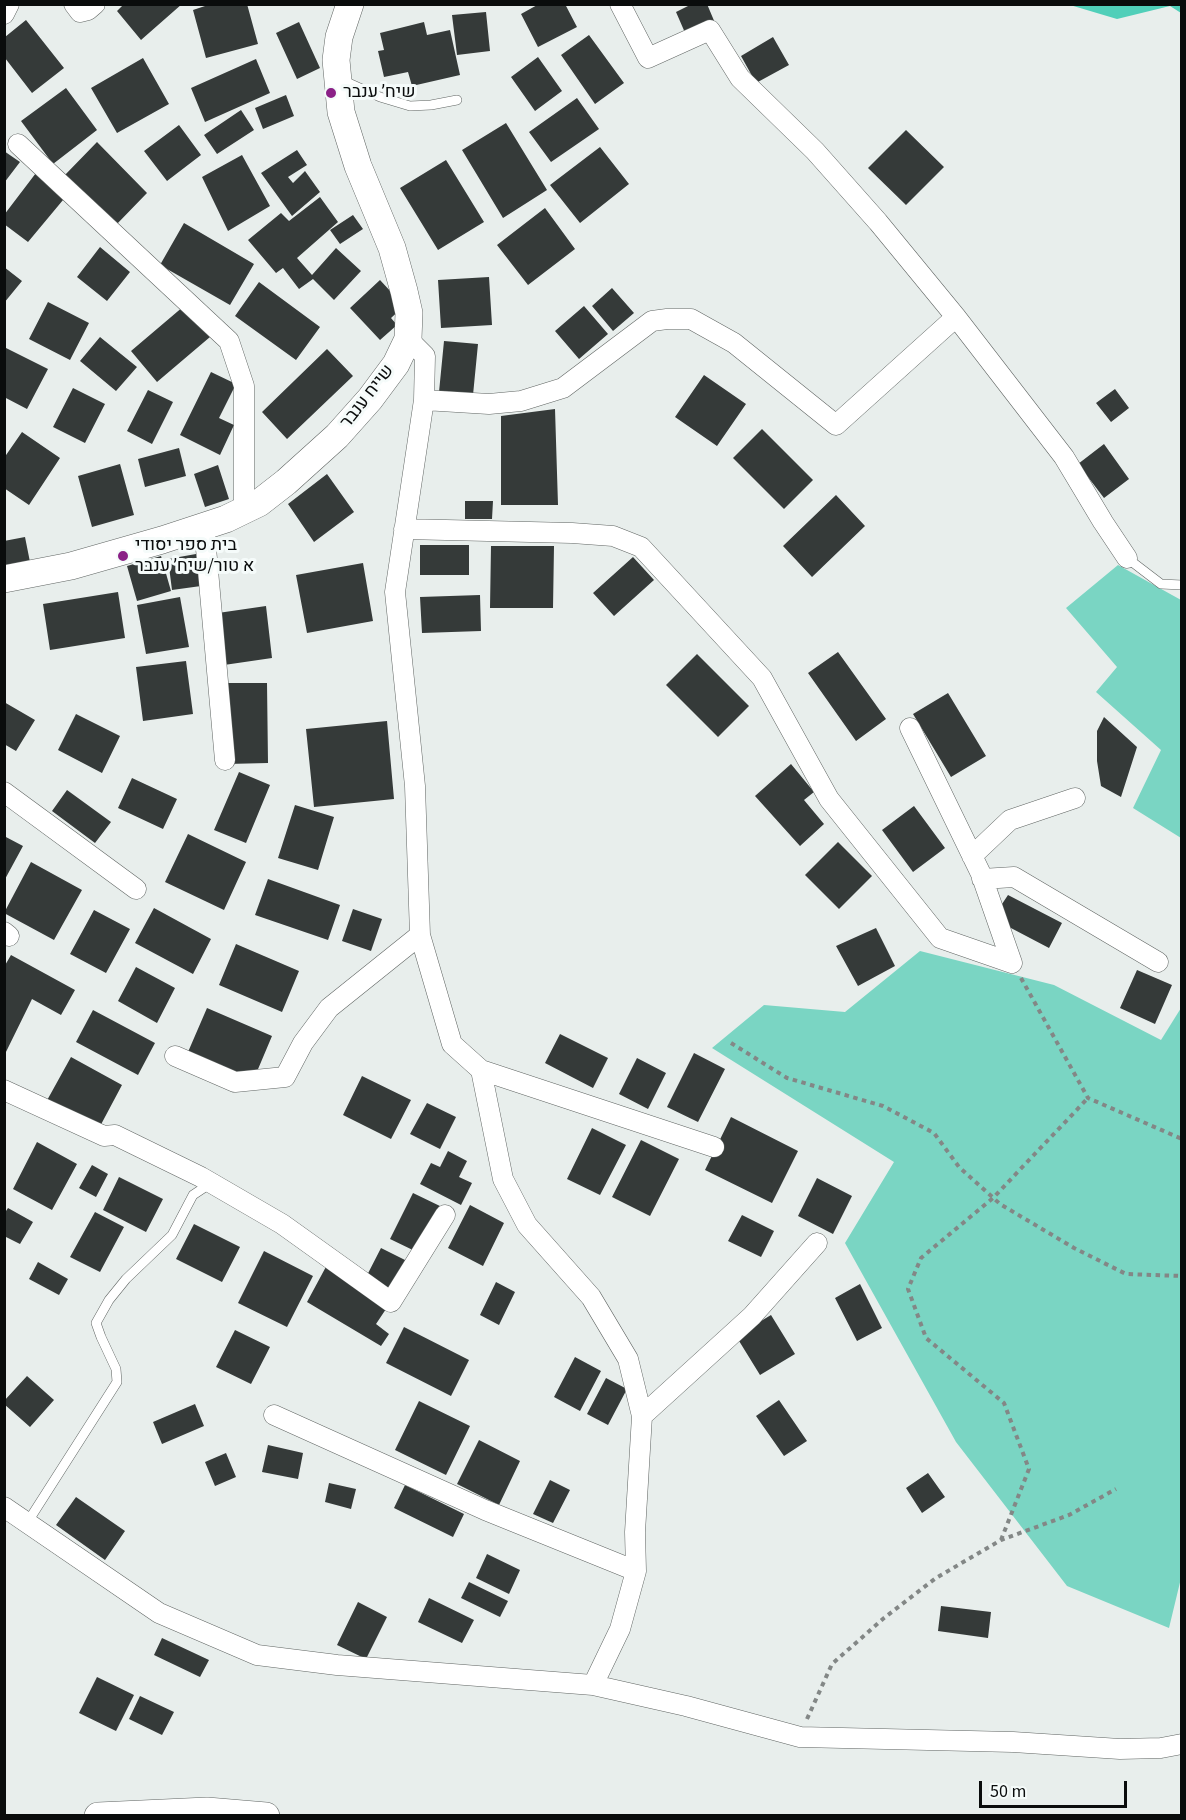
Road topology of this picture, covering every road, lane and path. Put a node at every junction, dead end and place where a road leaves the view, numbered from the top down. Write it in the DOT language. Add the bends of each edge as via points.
graph roads {
  1 [pos="9,4"];
  2 [pos="74,4"];
  3 [pos="95,4"];
  4 [pos="350,4"];
  5 [pos="620,4"];
  6 [pos="4,14"];
  7 [pos="338,78"];
  8 [pos="457,100"];
  9 [pos="18,144"];
  10 [pos="956,317"];
  11 [pos="408,339"];
  12 [pos="423,400"];
  13 [pos="244,510"];
  14 [pos="204,526"];
  15 [pos="404,529"];
  16 [pos="1127,558"];
  17 [pos="4,579"];
  18 [pos="1182,585"];
  19 [pos="910,728"];
  20 [pos="225,760"];
  21 [pos="4,792"];
  22 [pos="1075,798"];
  23 [pos="972,856"];
  24 [pos="982,879"];
  25 [pos="136,889"];
  26 [pos="420,935"];
  27 [pos="1158,962"];
  28 [pos="1012,963"];
  29 [pos="731,1043"];
  30 [pos="175,1056"];
  31 [pos="482,1070"];
  32 [pos="4,1090"];
  33 [pos="1088,1098"];
  34 [pos="1182,1139"];
  35 [pos="714,1147"];
  36 [pos="211,1183"];
  37 [pos="993,1198"];
  38 [pos="445,1215"];
  39 [pos="817,1244"];
  40 [pos="1182,1276"];
  41 [pos="274,1415"];
  42 [pos="642,1416"];
  43 [pos="1116,1489"];
  44 [pos="4,1508"];
  45 [pos="27,1523"];
  46 [pos="1001,1540"];
  47 [pos="636,1571"];
  48 [pos="593,1685"];
  49 [pos="800,1737"];
  50 [pos="1182,1744"];
  51 [pos="98,1815"];
  52 [pos="266,1815"];
  1 -- 6 [label="street"];
  2 -- 3 [label="street" via="80,12"];
  4 -- 7 [label="street, שייח ענבר" via="339,37"];
  5 -- 10 [label="street" via="648,58 710,30 741,78 815,151"];
  7 -- 8 [label="lane" via="410,106"];
  7 -- 11 [label="street, שייח ענבר" via="341,112 404,291 409,313"];
  9 -- 13 [label="street" via="229,341 244,386"];
  10 -- 12 [label="street" via="836,425 734,343 691,320 652,321 563,388 521,402"];
  10 -- 16 [label="street" via="1064,458"];
  11 -- 12 [label="street" via="424,356"];
  11 -- 13 [label="street, שייח ענבר" via="396,364 337,436 286,482"];
  12 -- 15 [label="street"];
  13 -- 14 [label="street, שייח ענבר"];
  14 -- 17 [label="street, שייח ענבר" via="71,566"];
  14 -- 20 [label="street"];
  15 -- 26 [label="street" via="395,592 415,786"];
  15 -- 28 [label="street" via="572,532 613,536 641,547 762,678 830,800 940,938"];
  16 -- 18 [label="lane" via="1161,584"];
  19 -- 23 [label="street"];
  21 -- 25 [label="street"];
  22 -- 23 [label="street" via="1010,820"];
  23 -- 24 [label="street"];
  24 -- 27 [label="street" via="1014,877"];
  24 -- 28 [label="street"];
  26 -- 30 [label="street" via="329,1008 303,1043 285,1077 235,1082"];
  26 -- 31 [label="street" via="452,1044"];
  28 -- 33 [label="path"];
  29 -- 37 [label="path" via="787,1078 883,1106 934,1133 959,1167"];
  31 -- 35 [label="street"];
  31 -- 42 [label="street" via="503,1179 527,1224 591,1297 628,1359"];
  32 -- 36 [label="street" via="104,1136 115,1135"];
  33 -- 34 [label="path"];
  33 -- 37 [label="path"];
  36 -- 38 [label="street" via="282,1224 391,1302"];
  36 -- 45 [label="lane" via="194,1195 172,1235 126,1279 96,1323 116,1368 117,1382"];
  37 -- 40 [label="path" via="1074,1248 1126,1274"];
  37 -- 46 [label="path" via="921,1258 908,1289 927,1338 1004,1402 1029,1469"];
  39 -- 42 [label="street" via="752,1316"];
  41 -- 47 [label="street" via="485,1510"];
  42 -- 47 [label="street"];
  43 -- 46 [label="path" via="1070,1515"];
  44 -- 45 [label="street"];
  45 -- 48 [label="street" via="159,1613 257,1655"];
  46 -- 49 [label="path" via="936,1578 831,1664"];
  47 -- 48 [label="street" via="620,1629"];
  48 -- 49 [label="street"];
  49 -- 50 [label="street" via="1120,1749"];
  51 -- 52 [label="street" via="207,1811"];
}
